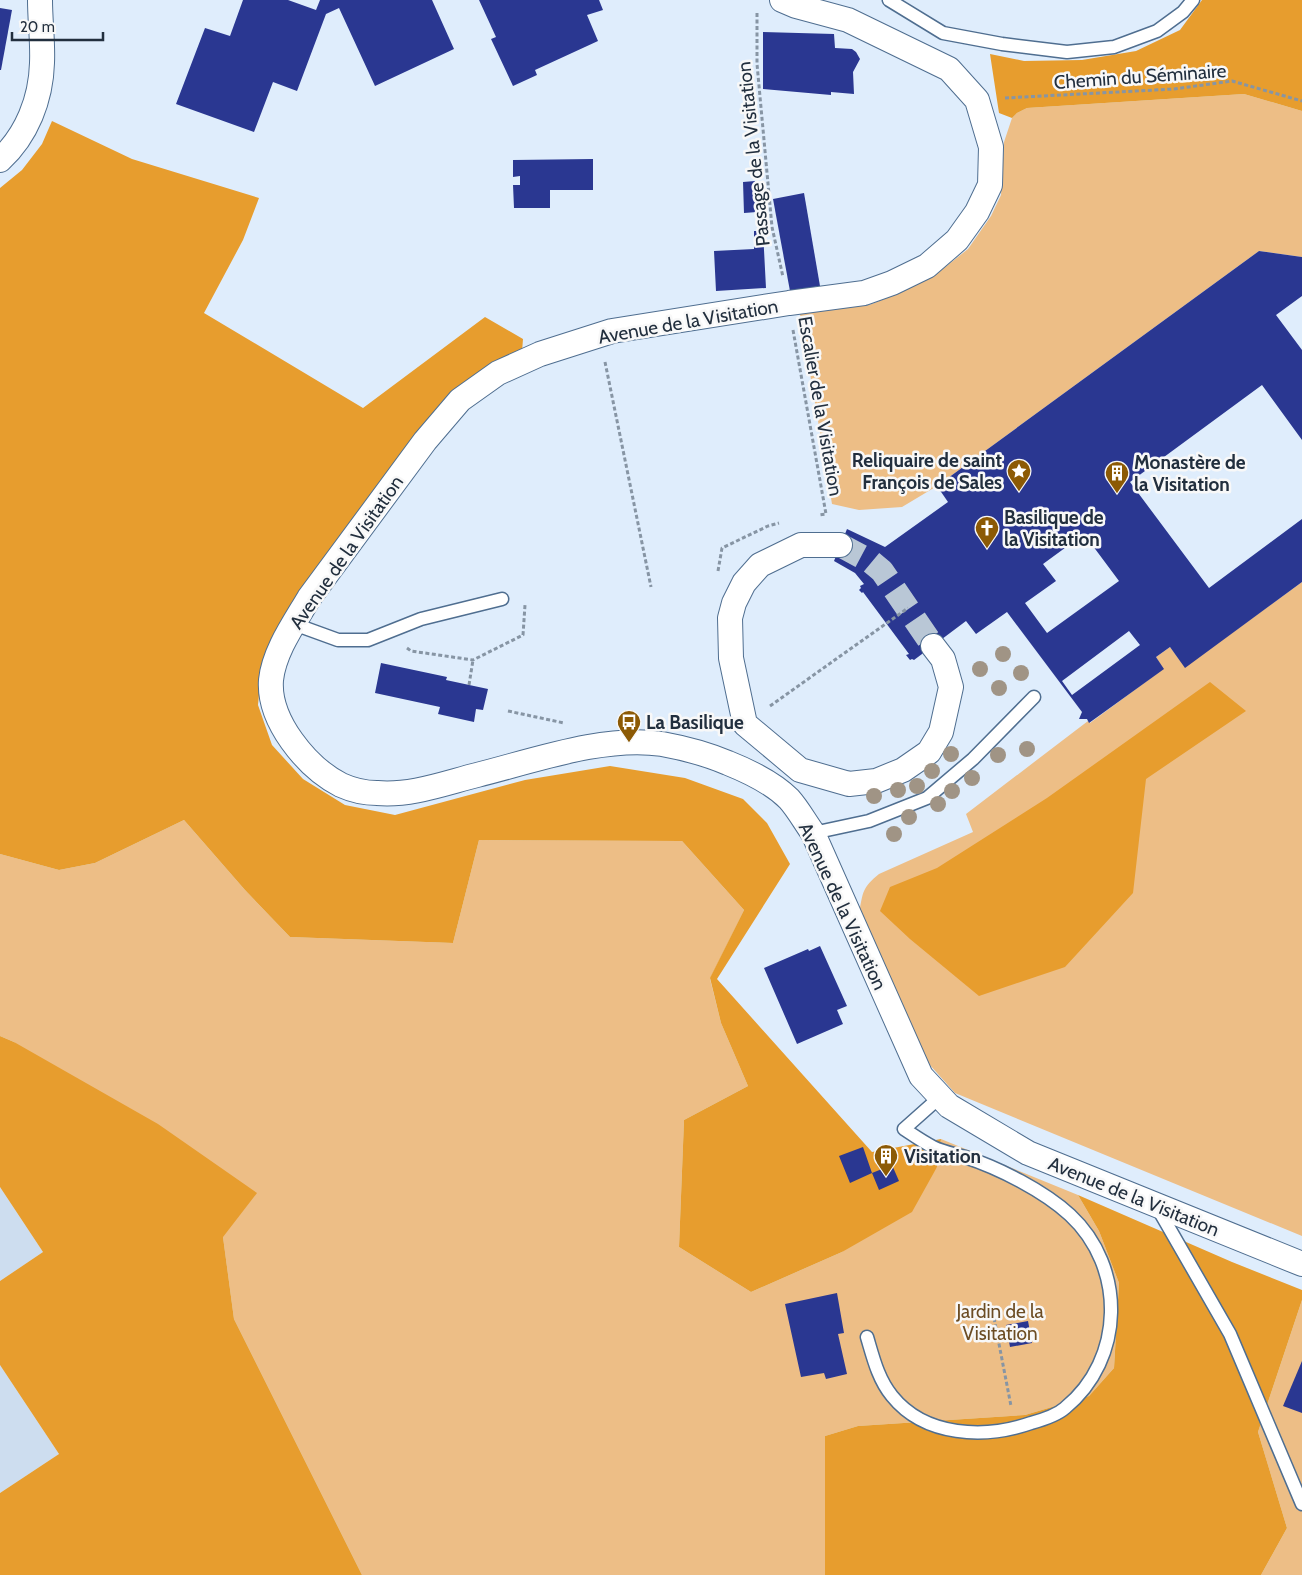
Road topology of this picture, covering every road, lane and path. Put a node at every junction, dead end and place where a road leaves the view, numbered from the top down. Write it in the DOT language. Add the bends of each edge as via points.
graph roads {
  1 [pos="40,0"];
  2 [pos="782,0"];
  3 [pos="889,0"];
  4 [pos="1193,0"];
  5 [pos="757,9"];
  6 [pos="977,100"];
  7 [pos="1302,101"];
  8 [pos="0,160"];
  9 [pos="789,303"];
  10 [pos="599,335"];
  11 [pos="826,514"];
  12 [pos="840,545"];
  13 [pos="651,587"];
  14 [pos="502,599"];
  15 [pos="525,599"];
  16 [pos="908,608"];
  17 [pos="294,624"];
  18 [pos="388,632"];
  19 [pos="933,646"];
  20 [pos="473,660"];
  21 [pos="469,685"];
  22 [pos="1034,696"];
  23 [pos="508,711"];
  24 [pos="565,723"];
  25 [pos="745,724"];
  26 [pos="813,833"];
  27 [pos="940,1097"];
  28 [pos="1156,1205"];
  29 [pos="1302,1264"];
  30 [pos="994,1318"];
  31 [pos="867,1337"];
  32 [pos="1015,1429"];
  33 [pos="1302,1504"];
  1 -- 8 [label="street" via="42,64 37,102 23,134"];
  2 -- 6 [label="street, Avenue de la Visitation" via="848,20 949,69"];
  3 -- 4 [label="lane" via="942,33 1067,52 1114,47 1157,31 1183,12"];
  5 -- 9 [label="path, Passage de la Visitation" via="757,64 772,227"];
  6 -- 7 [label="path, Chemin du Séminaire" via="1174,89 1232,81"];
  6 -- 9 [label="street, Avenue de la Visitation" via="992,148 990,186 957,240 927,266 864,294"];
  9 -- 10 [label="street, Avenue de la Visitation"];
  9 -- 11 [label="path, Escalier de la Visitation"];
  10 -- 13 [label="path"];
  10 -- 17 [label="street, Avenue de la Visitation" via="540,354 498,373 460,400 425,441 309,598"];
  12 -- 25 [label="street" via="801,545 760,565 744,583 730,618 732,658"];
  14 -- 18 [label="lane" via="421,619"];
  15 -- 20 [label="path" via="523,635"];
  16 -- 25 [label="path"];
  17 -- 18 [label="lane" via="338,640 368,640"];
  17 -- 26 [label="street, Avenue de la Visitation" via="276,660 271,679 272,699 295,747 311,764 340,784 378,794 405,793 597,746 661,744 711,756 754,773 788,798"];
  18 -- 20 [label="path" via="411,651"];
  19 -- 25 [label="street" via="943,659 951,687 941,732 929,752 903,770 876,782 850,784 800,770"];
  20 -- 21 [label="path"];
  22 -- 26 [label="lane" via="973,759 927,798 869,820"];
  23 -- 24 [label="path"];
  26 -- 27 [label="street, Avenue de la Visitation" via="921,1076"];
  27 -- 28 [label="street, Avenue de la Visitation" via="948,1106 1028,1153"];
  27 -- 32 [label="lane" via="904,1129 934,1148 999,1170 1070,1214 1097,1249 1111,1292 1110,1336 1092,1378 1064,1409"];
  28 -- 29 [label="street, Avenue de la Visitation"];
  28 -- 33 [label="lane" via="1230,1334"];
  30 -- 32 [label="path"];
  31 -- 32 [label="lane" via="883,1383 910,1412 951,1430 973,1433"];
}
